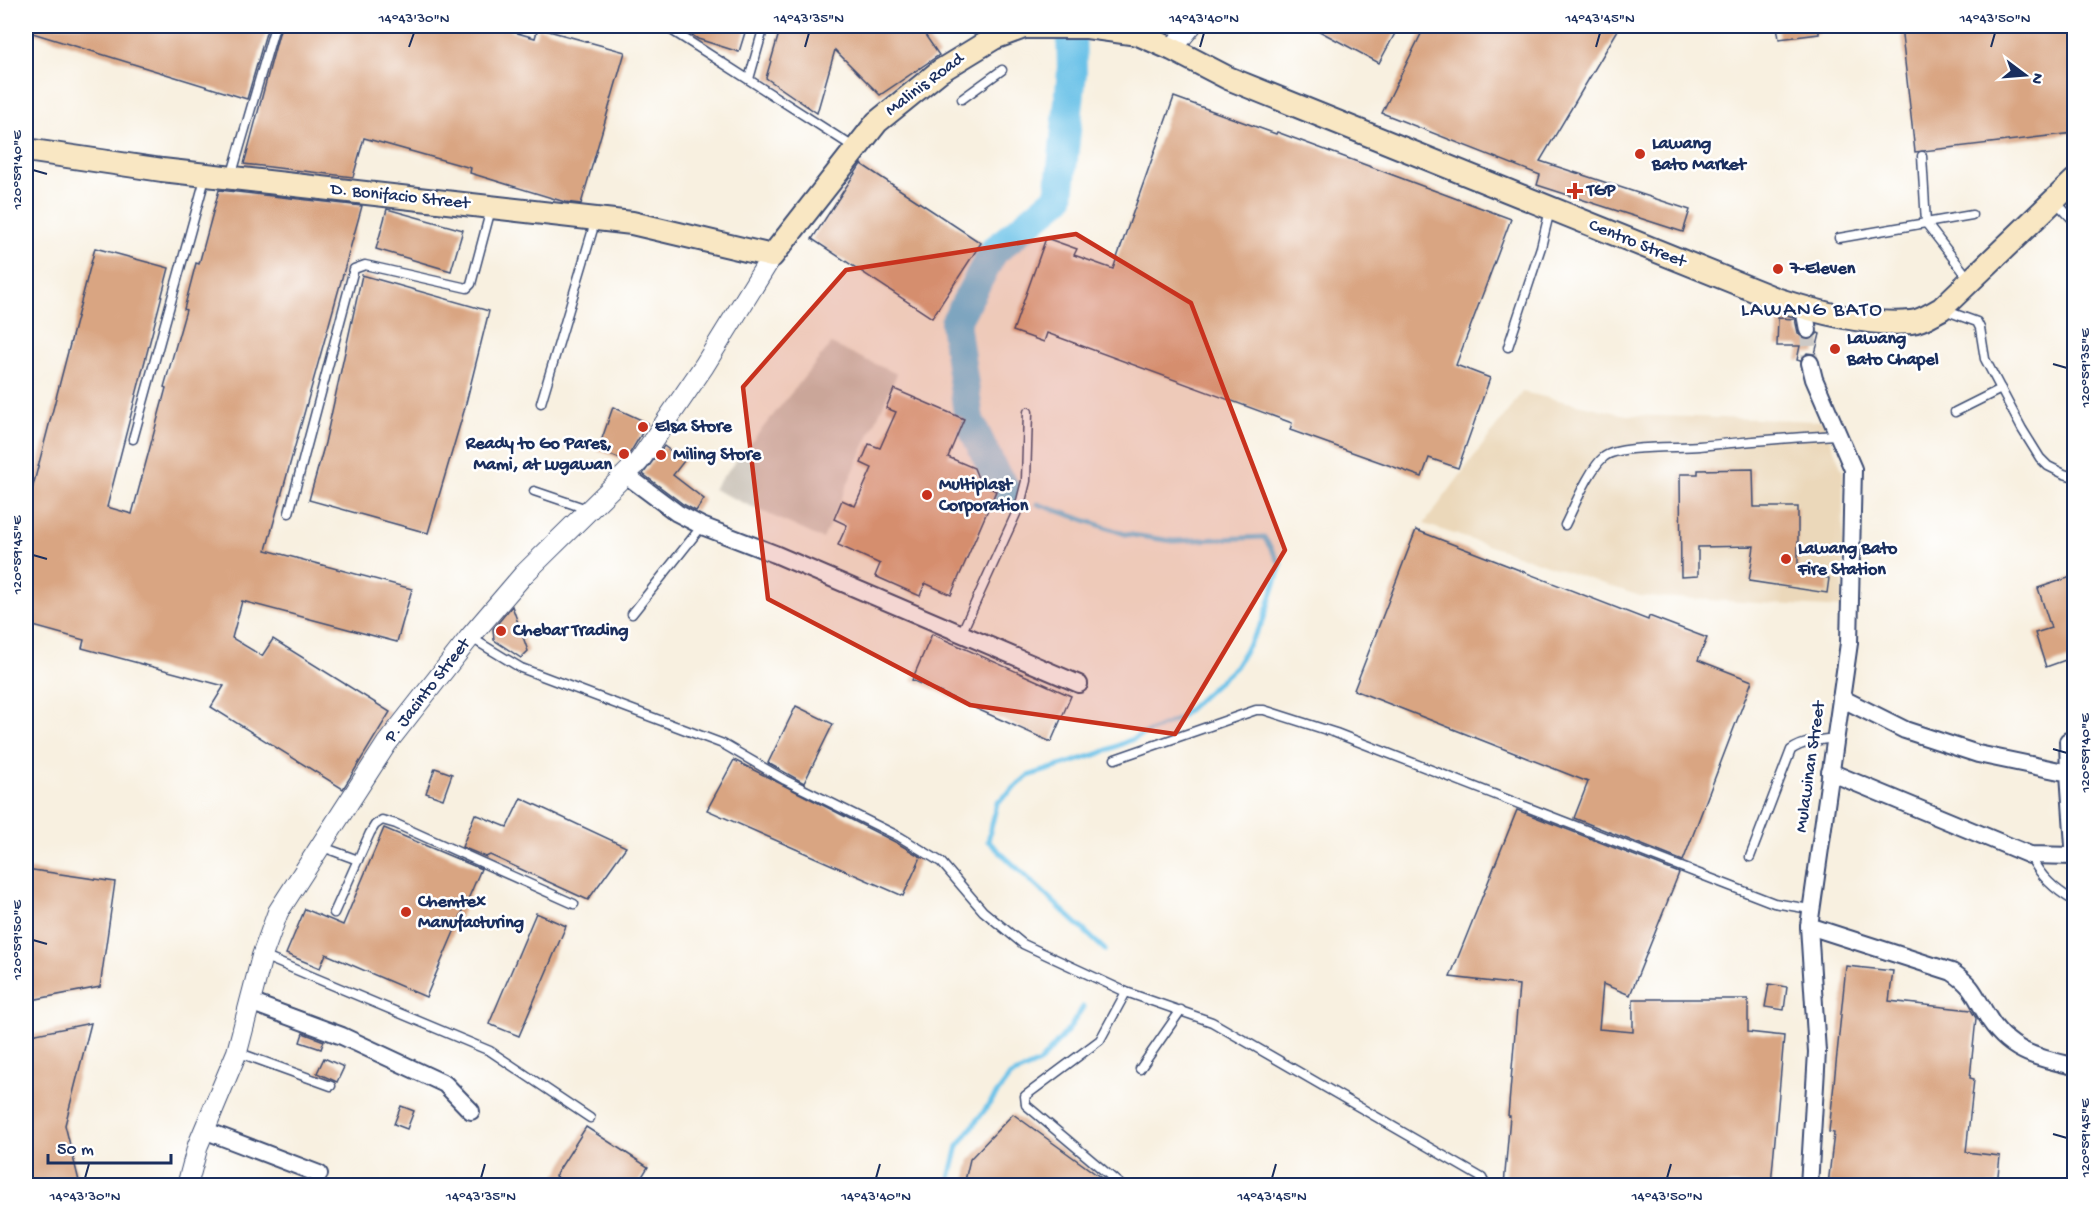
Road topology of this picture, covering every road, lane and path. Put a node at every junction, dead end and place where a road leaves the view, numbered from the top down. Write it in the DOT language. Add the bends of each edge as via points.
graph roads {
  1 [pos="275,26"];
  2 [pos="665,26"];
  3 [pos="764,26"];
  4 [pos="1023,26"];
  5 [pos="1191,26"];
  6 [pos="1077,27"];
  7 [pos="1172,49"];
  8 [pos="1002,70"];
  9 [pos="749,79"];
  10 [pos="962,99"];
  11 [pos="855,148"];
  12 [pos="26,150"];
  13 [pos="1922,156"];
  14 [pos="206,174"];
  15 [pos="230,177"];
  16 [pos="2074,181"];
  17 [pos="2054,199"];
  18 [pos="492,207"];
  19 [pos="1550,209"];
  20 [pos="1972,214"];
  21 [pos="596,219"];
  22 [pos="2074,221"];
  23 [pos="1926,223"];
  24 [pos="1839,238"];
  25 [pos="772,256"];
  26 [pos="1970,281"];
  27 [pos="1941,309"];
  28 [pos="1508,347"];
  29 [pos="1810,363"];
  30 [pos="2001,389"];
  31 [pos="541,404"];
  32 [pos="1028,412"];
  33 [pos="1955,412"];
  34 [pos="1838,435"];
  35 [pos="133,439"];
  36 [pos="626,475"];
  37 [pos="2074,477"];
  38 [pos="534,491"];
  39 [pos="589,510"];
  40 [pos="289,513"];
  41 [pos="1565,525"];
  42 [pos="702,526"];
  43 [pos="632,614"];
  44 [pos="961,634"];
  45 [pos="470,637"];
  46 [pos="1079,684"];
  47 [pos="1841,698"];
  48 [pos="1835,738"];
  49 [pos="2068,741"];
  50 [pos="1115,759"];
  51 [pos="1830,772"];
  52 [pos="2069,772"];
  53 [pos="319,846"];
  54 [pos="2074,846"];
  55 [pos="2030,855"];
  56 [pos="2074,856"];
  57 [pos="1750,857"];
  58 [pos="358,860"];
  59 [pos="2074,902"];
  60 [pos="574,904"];
  61 [pos="334,913"];
  62 [pos="1809,917"];
  63 [pos="262,956"];
  64 [pos="1126,992"];
  65 [pos="250,1002"];
  66 [pos="1181,1010"];
  67 [pos="237,1052"];
  68 [pos="2074,1066"];
  69 [pos="1140,1069"];
  70 [pos="332,1086"];
  71 [pos="471,1111"];
  72 [pos="590,1118"];
  73 [pos="204,1130"];
  74 [pos="319,1174"];
  75 [pos="187,1185"];
  76 [pos="1122,1185"];
  77 [pos="1486,1185"];
  78 [pos="1809,1185"];
  1 -- 15 [label="lane"];
  2 -- 9 [label="lane"];
  3 -- 9 [label="lane"];
  4 -- 6 [label="main road, Malinis Road"];
  4 -- 11 [label="main road, Malinis Road" via="994,38 939,71 877,122"];
  5 -- 7 [label="street"];
  6 -- 7 [label="main road, Malinis Road" via="1138,34"];
  7 -- 19 [label="main road, Centro Street" via="1228,78"];
  8 -- 10 [label="lane"];
  9 -- 11 [label="lane"];
  11 -- 25 [label="main road, Malinis Road"];
  12 -- 14 [label="main road, D. Bonifacio Street"];
  13 -- 23 [label="lane"];
  14 -- 15 [label="main road, D. Bonifacio Street"];
  14 -- 35 [label="lane"];
  15 -- 18 [label="main road, D. Bonifacio Street"];
  16 -- 17 [label="main road, Centro Street"];
  17 -- 22 [label="lane"];
  17 -- 26 [label="main road, Centro Street"];
  18 -- 21 [label="main road, D. Bonifacio Street"];
  18 -- 40 [label="lane" via="467,288 365,265 354,269"];
  19 -- 27 [label="main road, Centro Street" via="1765,295 1806,320 1833,316 1912,322"];
  19 -- 28 [label="lane"];
  20 -- 23 [label="lane"];
  21 -- 25 [label="main road, D. Bonifacio Street" via="663,230"];
  21 -- 31 [label="lane"];
  23 -- 24 [label="lane"];
  23 -- 26 [label="lane"];
  25 -- 36 [label="street, P. Jacinto Street" via="704,366"];
  26 -- 27 [label="main road, Centro Street"];
  27 -- 30 [label="lane" via="1977,322 1985,359"];
  29 -- 34 [label="street, Mulawinan Street"];
  30 -- 33 [label="lane"];
  30 -- 37 [label="lane" via="2040,458 2056,471"];
  32 -- 44 [label="lane" via="1026,481 1020,505"];
  34 -- 41 [label="lane" via="1622,450 1605,455"];
  34 -- 47 [label="street, Mulawinan Street" via="1853,469 1850,643"];
  36 -- 39 [label="street, P. Jacinto Street"];
  36 -- 42 [label="street" via="677,513"];
  38 -- 39 [label="lane"];
  39 -- 45 [label="street, P. Jacinto Street" via="524,574"];
  42 -- 43 [label="lane"];
  42 -- 44 [label="street"];
  44 -- 46 [label="street"];
  45 -- 53 [label="street, P. Jacinto Street" via="387,743"];
  45 -- 64 [label="lane" via="521,668 723,744 785,780 900,837 941,862 983,911 1023,944"];
  47 -- 48 [label="street, Mulawinan Street"];
  47 -- 52 [label="street" via="1905,730 1978,754"];
  48 -- 51 [label="street, Mulawinan Street"];
  48 -- 57 [label="lane" via="1791,750"];
  49 -- 52 [label="street"];
  50 -- 62 [label="lane" via="1264,710 1336,733"];
  51 -- 55 [label="street"];
  51 -- 62 [label="street, Mulawinan Street"];
  52 -- 54 [label="street"];
  53 -- 58 [label="lane"];
  53 -- 63 [label="street, P. Jacinto Street" via="278,912"];
  55 -- 56 [label="street"];
  55 -- 59 [label="lane" via="2055,890"];
  58 -- 60 [label="lane" via="375,825 389,821"];
  58 -- 61 [label="lane"];
  62 -- 68 [label="street" via="1953,972 1975,992 2004,1039 2021,1050"];
  62 -- 78 [label="street, Mulawinan Street" via="1817,1052"];
  63 -- 65 [label="street, P. Jacinto Street"];
  63 -- 72 [label="lane" via="490,1051"];
  64 -- 66 [label="lane"];
  64 -- 76 [label="lane" via="1100,1040 1024,1099 1026,1105"];
  65 -- 67 [label="street, P. Jacinto Street"];
  65 -- 71 [label="street" via="342,1036 445,1084"];
  66 -- 69 [label="lane"];
  66 -- 77 [label="lane" via="1212,1022 1482,1178"];
  67 -- 70 [label="lane"];
  67 -- 73 [label="street, P. Jacinto Street"];
  73 -- 74 [label="street"];
  73 -- 75 [label="street, P. Jacinto Street"];
}
